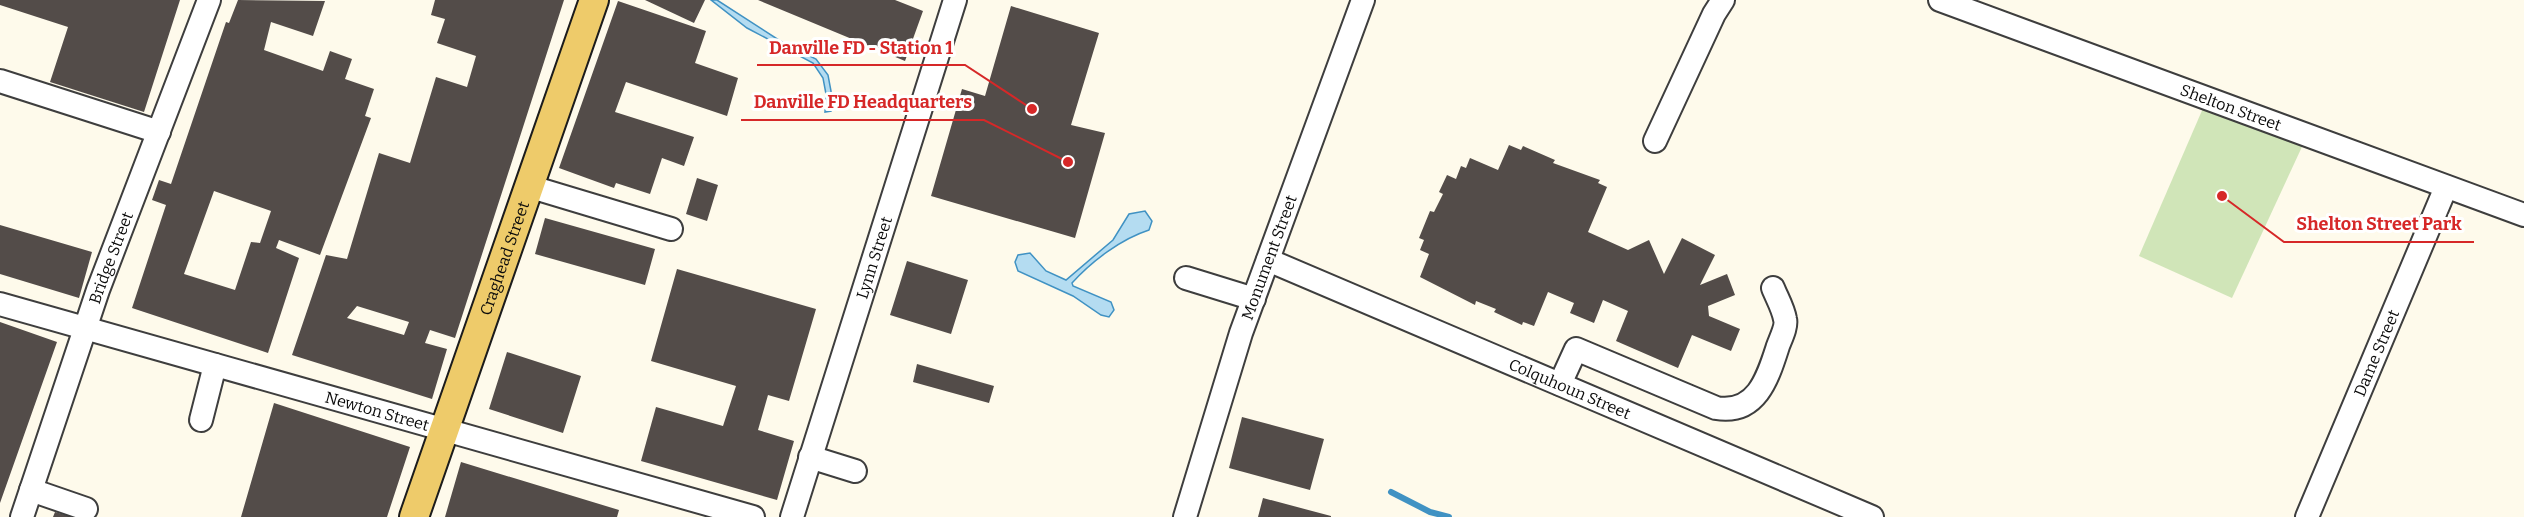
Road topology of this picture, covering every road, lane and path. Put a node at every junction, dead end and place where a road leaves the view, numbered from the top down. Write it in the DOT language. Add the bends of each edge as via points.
graph roads {
  1 [pos="208,0"];
  2 [pos="594,0"];
  3 [pos="955,0"];
  4 [pos="1363,0"];
  5 [pos="1723,0"];
  6 [pos="1940,0"];
  7 [pos="0,81"];
  8 [pos="159,132"];
  9 [pos="1655,141"];
  10 [pos="528,186"];
  11 [pos="2446,187"];
  12 [pos="2524,215"];
  13 [pos="671,229"];
  14 [pos="1268,260"];
  15 [pos="1185,278"];
  16 [pos="1773,288"];
  17 [pos="1254,299"];
  18 [pos="0,304"];
  19 [pos="86,328"];
  20 [pos="215,365"];
  21 [pos="1560,384"];
  22 [pos="201,420"];
  23 [pos="444,431"];
  24 [pos="810,457"];
  25 [pos="855,471"];
  26 [pos="31,490"];
  27 [pos="86,509"];
  28 [pos="22,517"];
  29 [pos="414,517"];
  30 [pos="753,517"];
  31 [pos="792,517"];
  32 [pos="1185,517"];
  33 [pos="1872,517"];
  34 [pos="2307,517"];
  1 -- 8 [label="street, Bridge Street"];
  2 -- 10 [label="main road, Craghead Street"];
  3 -- 24 [label="street, Lynn Street"];
  4 -- 14 [label="street, Monument Street"];
  5 -- 9 [label="street"];
  6 -- 11 [label="street, Shelton Street"];
  7 -- 8 [label="street"];
  8 -- 19 [label="street, Bridge Street"];
  10 -- 13 [label="street"];
  10 -- 23 [label="main road, Craghead Street"];
  11 -- 12 [label="street, Shelton Street"];
  11 -- 34 [label="street, Dame Street"];
  14 -- 17 [label="street, Monument Street"];
  14 -- 21 [label="street, Colquhoun Street"];
  15 -- 17 [label="street"];
  16 -- 21 [label="street" via="1786,321 1767,379 1741,408 1716,408 1576,349"];
  17 -- 32 [label="street, Monument Street"];
  18 -- 19 [label="street, Newton Street"];
  19 -- 20 [label="street, Newton Street"];
  19 -- 26 [label="street, Bridge Street"];
  20 -- 22 [label="street"];
  20 -- 23 [label="street, Newton Street"];
  21 -- 33 [label="street, Colquhoun Street"];
  23 -- 29 [label="main road, Craghead Street"];
  23 -- 30 [label="street, Newton Street"];
  24 -- 25 [label="street"];
  24 -- 31 [label="street, Lynn Street"];
  26 -- 27 [label="street"];
  26 -- 28 [label="street, Bridge Street"];
}
